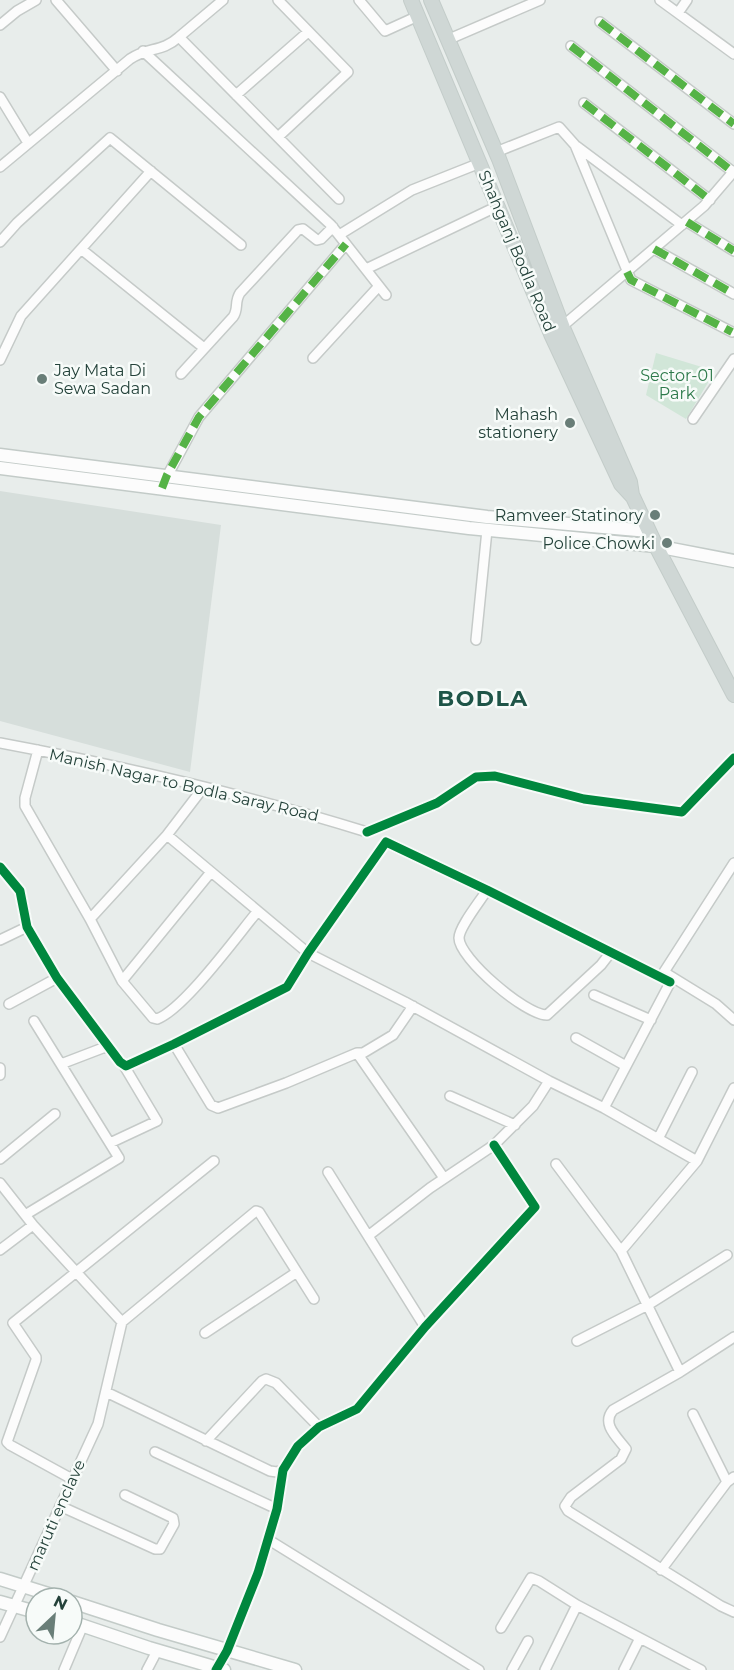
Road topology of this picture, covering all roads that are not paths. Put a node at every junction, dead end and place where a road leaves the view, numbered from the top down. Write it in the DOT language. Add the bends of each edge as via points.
graph roads {
  1 [pos="36,0"];
  2 [pos="56,0"];
  3 [pos="223,0"];
  4 [pos="278,0"];
  5 [pos="359,0"];
  6 [pos="411,0"];
  7 [pos="431,0"];
  8 [pos="540,0"];
  9 [pos="660,0"];
  10 [pos="687,0"];
  11 [pos="678,13"];
  12 [pos="418,16"];
  13 [pos="600,22"];
  14 [pos="0,25"];
  15 [pos="308,32"];
  16 [pos="179,38"];
  17 [pos="447,40"];
  18 [pos="571,46"];
  19 [pos="143,51"];
  20 [pos="734,54"];
  21 [pos="117,71"];
  22 [pos="236,95"];
  23 [pos="0,97"];
  24 [pos="584,104"];
  25 [pos="476,105"];
  26 [pos="459,113"];
  27 [pos="734,124"];
  28 [pos="278,137"];
  29 [pos="28,143"];
  30 [pos="575,145"];
  31 [pos="496,152"];
  32 [pos="480,162"];
  33 [pos="0,167"];
  34 [pos="151,171"];
  35 [pos="734,172"];
  36 [pos="339,199"];
  37 [pos="710,200"];
  38 [pos="498,206"];
  39 [pos="684,223"];
  40 [pos="336,231"];
  41 [pos="0,242"];
  42 [pos="346,244"];
  43 [pos="241,245"];
  44 [pos="81,249"];
  45 [pos="654,249"];
  46 [pos="734,251"];
  47 [pos="366,269"];
  48 [pos="627,272"];
  49 [pos="379,286"];
  50 [pos="734,294"];
  51 [pos="386,295"];
  52 [pos="557,331"];
  53 [pos="732,332"];
  54 [pos="204,348"];
  55 [pos="313,358"];
  56 [pos="0,360"];
  57 [pos="734,360"];
  58 [pos="180,374"];
  59 [pos="693,419"];
  60 [pos="0,455"];
  61 [pos="0,468"];
  62 [pos="167,475"];
  63 [pos="162,488"];
  64 [pos="487,530"];
  65 [pos="649,531"];
  66 [pos="656,546"];
  67 [pos="734,561"];
  68 [pos="476,640"];
  69 [pos="734,695"];
  70 [pos="0,743"];
  71 [pos="38,750"];
  72 [pos="203,788"];
  73 [pos="367,832"];
  74 [pos="167,834"];
  75 [pos="734,863"];
  76 [pos="0,867"];
  77 [pos="212,872"];
  78 [pos="487,890"];
  79 [pos="257,912"];
  80 [pos="90,918"];
  81 [pos="27,927"];
  82 [pos="0,940"];
  83 [pos="611,952"];
  84 [pos="308,953"];
  85 [pos="57,978"];
  86 [pos="672,980"];
  87 [pos="122,981"];
  88 [pos="594,995"];
  89 [pos="9,1004"];
  90 [pos="413,1006"];
  91 [pos="34,1020"];
  92 [pos="651,1020"];
  93 [pos="734,1020"];
  94 [pos="576,1038"];
  95 [pos="174,1044"];
  96 [pos="108,1046"];
  97 [pos="357,1053"];
  98 [pos="61,1064"];
  99 [pos="123,1064"];
  100 [pos="626,1066"];
  101 [pos="0,1068"];
  102 [pos="692,1072"];
  103 [pos="0,1075"];
  104 [pos="549,1081"];
  105 [pos="734,1088"];
  106 [pos="450,1096"];
  107 [pos="604,1108"];
  108 [pos="55,1114"];
  109 [pos="515,1125"];
  110 [pos="658,1139"];
  111 [pos="110,1143"];
  112 [pos="494,1145"];
  113 [pos="0,1159"];
  114 [pos="214,1161"];
  115 [pos="697,1161"];
  116 [pos="556,1164"];
  117 [pos="328,1172"];
  118 [pos="444,1178"];
  119 [pos="0,1183"];
  120 [pos="25,1215"];
  121 [pos="33,1225"];
  122 [pos="368,1236"];
  123 [pos="0,1250"];
  124 [pos="621,1251"];
  125 [pos="727,1255"];
  126 [pos="297,1272"];
  127 [pos="76,1274"];
  128 [pos="314,1299"];
  129 [pos="648,1305"];
  130 [pos="122,1322"];
  131 [pos="425,1328"];
  132 [pos="205,1333"];
  133 [pos="734,1337"];
  134 [pos="577,1341"];
  135 [pos="680,1372"];
  136 [pos="106,1392"];
  137 [pos="693,1414"];
  138 [pos="319,1427"];
  139 [pos="206,1441"];
  140 [pos="155,1452"];
  141 [pos="283,1470"];
  142 [pos="72,1479"];
  143 [pos="731,1479"];
  144 [pos="125,1496"];
  145 [pos="60,1506"];
  146 [pos="278,1509"];
  147 [pos="268,1540"];
  148 [pos="661,1570"];
  149 [pos="0,1579"];
  150 [pos="24,1586"];
  151 [pos="0,1602"];
  152 [pos="577,1605"];
  153 [pos="14,1606"];
  154 [pos="84,1606"];
  155 [pos="24,1609"];
  156 [pos="734,1612"];
  157 [pos="84,1625"];
  158 [pos="501,1628"];
  159 [pos="0,1637"];
  160 [pos="640,1638"];
  161 [pos="528,1641"];
  162 [pos="71,1646"];
  163 [pos="157,1651"];
  164 [pos="227,1651"];
  165 [pos="219,1669"];
  166 [pos="64,1670"];
  167 [pos="147,1670"];
  168 [pos="295,1670"];
  169 [pos="479,1670"];
  170 [pos="512,1670"];
  171 [pos="545,1670"];
  172 [pos="624,1670"];
  173 [pos="701,1670"];
  1 -- 14 [label="street"];
  2 -- 21 [label="street"];
  3 -- 16 [label="street"];
  4 -- 15 [label="street"];
  5 -- 12 [label="street" via="385,31"];
  6 -- 12 [label="main road, Shahganj Bodla Road"];
  7 -- 17 [label="main road, Shahganj Bodla Road"];
  8 -- 17 [label="street"];
  9 -- 11 [label="street"];
  10 -- 11 [label="street"];
  11 -- 20 [label="street"];
  12 -- 26 [label="main road, Shahganj Bodla Road"];
  13 -- 27 [label="street"];
  15 -- 22 [label="street"];
  15 -- 28 [label="street" via="348,72"];
  16 -- 19 [label="street" via="169,46"];
  16 -- 22 [label="street"];
  17 -- 25 [label="main road, Shahganj Bodla Road"];
  18 -- 35 [label="street"];
  19 -- 21 [label="street"];
  19 -- 40 [label="street"];
  21 -- 29 [label="street"];
  22 -- 28 [label="street"];
  23 -- 29 [label="street"];
  24 -- 37 [label="street"];
  25 -- 26 [label="main road"];
  25 -- 31 [label="main road, Shahganj Bodla Road"];
  26 -- 32 [label="main road, Shahganj Bodla Road"];
  28 -- 36 [label="street"];
  29 -- 33 [label="street"];
  30 -- 31 [label="street" via="556,127"];
  30 -- 39 [label="street"];
  30 -- 48 [label="street"];
  31 -- 52 [label="main road, Shahganj Bodla Road"];
  32 -- 38 [label="main road, Shahganj Bodla Road"];
  32 -- 40 [label="street" via="412,190"];
  34 -- 41 [label="street" via="111,138"];
  34 -- 43 [label="street"];
  34 -- 44 [label="street"];
  35 -- 37 [label="street"];
  37 -- 39 [label="street"];
  38 -- 47 [label="street"];
  38 -- 52 [label="main road, Shahganj Bodla Road"];
  39 -- 45 [label="street"];
  39 -- 46 [label="street"];
  40 -- 42 [label="street"];
  40 -- 54 [label="street" via="319,239 301,228 298,230 240,293 236,314"];
  42 -- 47 [label="street"];
  42 -- 62 [label="street" via="199,417"];
  44 -- 54 [label="street"];
  44 -- 56 [label="street" via="21,316"];
  45 -- 48 [label="street"];
  45 -- 50 [label="street"];
  47 -- 49 [label="street"];
  48 -- 52 [label="street"];
  48 -- 53 [label="street" via="631,280"];
  49 -- 51 [label="street"];
  49 -- 55 [label="street"];
  52 -- 65 [label="main road, Shahganj Bodla Road" via="621,484 633,497"];
  54 -- 58 [label="street"];
  57 -- 59 [label="street"];
  60 -- 62 [label="main road"];
  61 -- 63 [label="main road"];
  62 -- 63 [label="street"];
  62 -- 65 [label="main road" via="476,516"];
  63 -- 64 [label="main road"];
  64 -- 66 [label="main road"];
  64 -- 68 [label="street"];
  65 -- 66 [label="main road, Shahganj Bodla Road"];
  66 -- 67 [label="main road"];
  66 -- 69 [label="main road, Shahganj Bodla Road"];
  70 -- 71 [label="street, Manish Nagar to Bodla Saray Road"];
  71 -- 72 [label="street, Manish Nagar to Bodla Saray Road"];
  71 -- 80 [label="street" via="25,806"];
  72 -- 73 [label="street, Manish Nagar to Bodla Saray Road" via="290,808"];
  72 -- 74 [label="street"];
  74 -- 77 [label="street"];
  74 -- 80 [label="street"];
  75 -- 86 [label="street" via="664,972"];
  76 -- 81 [label="street" via="20,891"];
  77 -- 79 [label="street"];
  77 -- 87 [label="street"];
  78 -- 83 [label="street"];
  78 -- 83 [label="street" via="460,932 459,941 463,951 500,989 527,1010 546,1015"];
  78 -- 84 [label="street" via="386,842"];
  79 -- 84 [label="street"];
  79 -- 87 [label="street" via="185,999 162,1018 153,1018"];
  80 -- 87 [label="street"];
  81 -- 82 [label="street"];
  81 -- 85 [label="street"];
  83 -- 86 [label="street"];
  84 -- 90 [label="street"];
  84 -- 95 [label="street" via="281,992"];
  85 -- 89 [label="street"];
  85 -- 96 [label="street"];
  86 -- 92 [label="street"];
  86 -- 93 [label="street" via="716,1004"];
  88 -- 92 [label="street"];
  90 -- 97 [label="street" via="393,1035"];
  90 -- 104 [label="street"];
  91 -- 98 [label="street"];
  92 -- 100 [label="street"];
  94 -- 100 [label="street"];
  95 -- 97 [label="street" via="215,1108"];
  95 -- 99 [label="street"];
  96 -- 98 [label="street"];
  96 -- 99 [label="street"];
  97 -- 118 [label="street"];
  98 -- 111 [label="street"];
  99 -- 111 [label="street" via="157,1120"];
  100 -- 107 [label="street"];
  101 -- 103 [label="street"];
  102 -- 110 [label="street"];
  104 -- 107 [label="street"];
  104 -- 109 [label="street"];
  105 -- 115 [label="street"];
  106 -- 109 [label="street"];
  107 -- 110 [label="street"];
  108 -- 113 [label="street"];
  109 -- 112 [label="street"];
  110 -- 115 [label="street"];
  111 -- 120 [label="street" via="119,1158"];
  112 -- 118 [label="street"];
  112 -- 131 [label="street" via="535,1207"];
  114 -- 127 [label="street"];
  115 -- 124 [label="street"];
  116 -- 124 [label="street"];
  117 -- 122 [label="street"];
  118 -- 122 [label="street"];
  119 -- 120 [label="street"];
  120 -- 121 [label="street"];
  121 -- 123 [label="street"];
  121 -- 127 [label="street"];
  122 -- 131 [label="street"];
  124 -- 129 [label="street"];
  125 -- 129 [label="street"];
  126 -- 128 [label="street"];
  126 -- 130 [label="street" via="258,1211"];
  126 -- 132 [label="street"];
  127 -- 130 [label="street"];
  127 -- 142 [label="street" via="13,1323 36,1360 7,1437 10,1445"];
  129 -- 134 [label="street"];
  129 -- 135 [label="street"];
  130 -- 136 [label="street, maruti enclave"];
  131 -- 138 [label="street" via="357,1408"];
  133 -- 135 [label="street"];
  135 -- 148 [label="street" via="613,1410 609,1426 626,1449 625,1454 565,1506"];
  136 -- 139 [label="street"];
  136 -- 142 [label="street, maruti enclave" via="98,1424"];
  137 -- 143 [label="street"];
  138 -- 139 [label="street" via="276,1383 267,1379"];
  138 -- 141 [label="street" via="298,1446"];
  139 -- 141 [label="street" via="270,1471"];
  140 -- 146 [label="street"];
  141 -- 146 [label="street"];
  142 -- 145 [label="street, maruti enclave"];
  143 -- 148 [label="street"];
  144 -- 145 [label="street" via="173,1518 174,1524 160,1549"];
  145 -- 150 [label="street, maruti enclave"];
  146 -- 147 [label="street"];
  147 -- 164 [label="street"];
  147 -- 169 [label="street"];
  148 -- 156 [label="street"];
  149 -- 150 [label="main road"];
  150 -- 153 [label="street, maruti enclave"];
  151 -- 153 [label="main road"];
  152 -- 158 [label="street" via="531,1578"];
  152 -- 160 [label="street"];
  152 -- 171 [label="street"];
  153 -- 155 [label="main road"];
  153 -- 159 [label="street, maruti enclave"];
  154 -- 164 [label="main road"];
  157 -- 163 [label="main road"];
  160 -- 172 [label="street"];
  160 -- 173 [label="street"];
  161 -- 170 [label="street"];
  162 -- 166 [label="street"];
  163 -- 165 [label="main road"];
  163 -- 167 [label="street"];
  164 -- 165 [label="street"];
  164 -- 168 [label="main road"];
}
